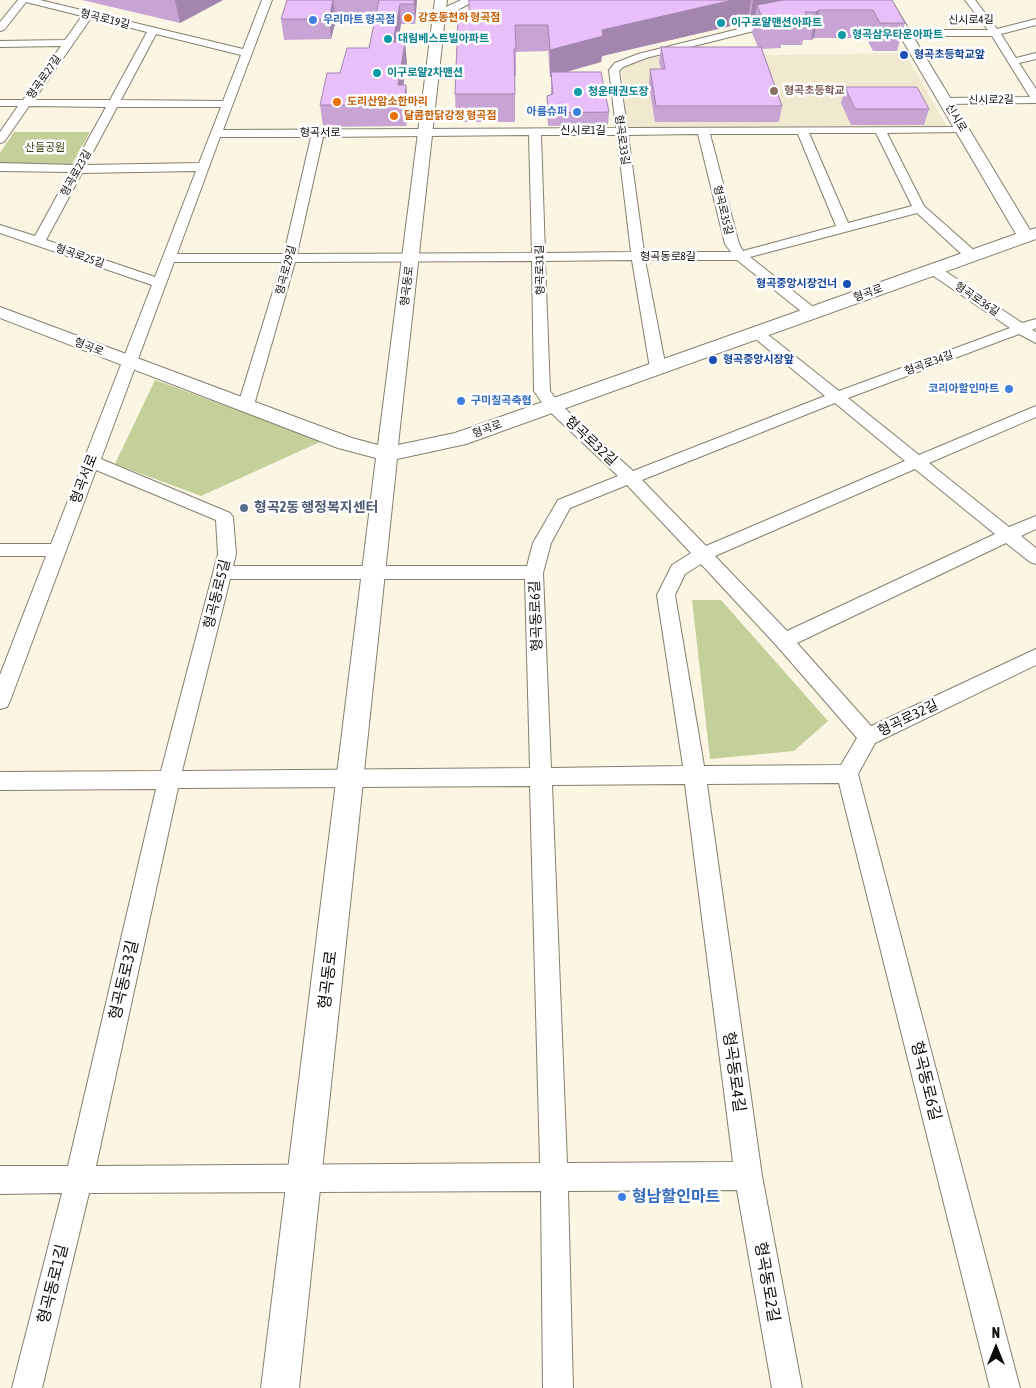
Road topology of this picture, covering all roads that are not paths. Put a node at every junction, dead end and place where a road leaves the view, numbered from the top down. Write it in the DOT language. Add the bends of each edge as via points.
graph roads {
  1 [pos="23,0"];
  2 [pos="28,0"];
  3 [pos="267,0"];
  4 [pos="470,0"];
  5 [pos="970,0"];
  6 [pos="881,1"];
  7 [pos="439,8"];
  8 [pos="88,15"];
  9 [pos="792,19"];
  10 [pos="1036,22"];
  11 [pos="0,28"];
  12 [pos="153,31"];
  13 [pos="905,33"];
  14 [pos="995,33"];
  15 [pos="68,43"];
  16 [pos="0,44"];
  17 [pos="247,53"];
  18 [pos="1036,56"];
  19 [pos="1013,62"];
  20 [pos="1036,99"];
  21 [pos="945,101"];
  22 [pos="0,103"];
  23 [pos="26,103"];
  24 [pos="114,103"];
  25 [pos="227,104"];
  26 [pos="962,129"];
  27 [pos="802,130"];
  28 [pos="880,130"];
  29 [pos="621,131"];
  30 [pos="703,131"];
  31 [pos="424,132"];
  32 [pos="536,132"];
  33 [pos="318,133"];
  34 [pos="216,134"];
  35 [pos="0,140"];
  36 [pos="0,167"];
  37 [pos="203,167"];
  38 [pos="78,168"];
  39 [pos="919,208"];
  40 [pos="844,228"];
  41 [pos="0,229"];
  42 [pos="1031,235"];
  43 [pos="38,242"];
  44 [pos="740,256"];
  45 [pos="972,256"];
  46 [pos="290,257"];
  47 [pos="410,257"];
  48 [pos="540,257"];
  49 [pos="638,257"];
  50 [pos="169,258"];
  51 [pos="934,270"];
  52 [pos="159,283"];
  53 [pos="0,312"];
  54 [pos="812,313"];
  55 [pos="1036,323"];
  56 [pos="1021,329"];
  57 [pos="757,333"];
  58 [pos="1036,339"];
  59 [pos="129,362"];
  60 [pos="658,368"];
  61 [pos="837,397"];
  62 [pos="246,405"];
  63 [pos="552,405"];
  64 [pos="1036,411"];
  65 [pos="387,454"];
  66 [pos="91,461"];
  67 [pos="918,463"];
  68 [pos="630,478"];
  69 [pos="1036,522"];
  70 [pos="1007,534"];
  71 [pos="0,550"];
  72 [pos="58,550"];
  73 [pos="703,554"];
  74 [pos="1036,558"];
  75 [pos="224,572"];
  76 [pos="373,572"];
  77 [pos="534,573"];
  78 [pos="784,641"];
  79 [pos="1036,656"];
  80 [pos="0,701"];
  81 [pos="868,738"];
  82 [pos="847,774"];
  83 [pos="694,776"];
  84 [pos="541,777"];
  85 [pos="351,778"];
  86 [pos="169,780"];
  87 [pos="0,782"];
  88 [pos="748,1176"];
  89 [pos="554,1177"];
  90 [pos="304,1178"];
  91 [pos="0,1180"];
  92 [pos="79,1180"];
  93 [pos="27,1388"];
  94 [pos="280,1388"];
  95 [pos="558,1388"];
  96 [pos="786,1388"];
  97 [pos="1005,1388"];
  1 -- 11 [label="street"];
  2 -- 8 [label="street, 형곡로19길"];
  3 -- 17 [label="street, 형곡서로"];
  4 -- 7 [label="street"];
  5 -- 14 [label="street"];
  6 -- 13 [label="street, 신시로"];
  7 -- 31 [label="street, 형곡동로"];
  8 -- 12 [label="street, 형곡로19길"];
  8 -- 15 [label="street, 형곡로27길"];
  9 -- 29 [label="street, 형곡로33길" via="642,56 619,65 614,70 614,78"];
  10 -- 14 [label="street, 신시로4길"];
  12 -- 17 [label="street, 형곡로19길"];
  12 -- 24 [label="street"];
  13 -- 14 [label="street, 신시로4길"];
  13 -- 21 [label="street, 신시로"];
  14 -- 19 [label="street"];
  15 -- 16 [label="street"];
  15 -- 23 [label="street, 형곡로27길"];
  17 -- 25 [label="street, 형곡서로"];
  18 -- 19 [label="street"];
  19 -- 20 [label="street"];
  20 -- 21 [label="street, 신시로2길"];
  21 -- 26 [label="street, 신시로"];
  22 -- 23 [label="street"];
  23 -- 24 [label="street"];
  23 -- 35 [label="street, 형곡로27길"];
  24 -- 25 [label="street"];
  24 -- 38 [label="street, 형곡로23길"];
  25 -- 34 [label="street, 형곡서로"];
  26 -- 28 [label="street, 신시로1길"];
  26 -- 42 [label="street, 신시로"];
  27 -- 28 [label="street, 신시로1길"];
  27 -- 30 [label="street, 신시로1길"];
  27 -- 40 [label="street"];
  28 -- 39 [label="street"];
  29 -- 30 [label="street, 신시로1길"];
  29 -- 32 [label="street, 신시로1길"];
  29 -- 49 [label="street, 형곡로33길"];
  30 -- 44 [label="street, 형곡로35길" via="732,244"];
  31 -- 32 [label="street, 신시로1길"];
  31 -- 33 [label="street, 형곡서로"];
  31 -- 47 [label="street, 형곡동로"];
  32 -- 48 [label="street, 형곡로31길"];
  33 -- 34 [label="street, 형곡서로"];
  33 -- 46 [label="street, 형곡로29길"];
  34 -- 37 [label="street, 형곡서로"];
  36 -- 38 [label="street"];
  37 -- 38 [label="street"];
  37 -- 50 [label="street, 형곡서로"];
  38 -- 43 [label="street, 형곡로23길"];
  39 -- 40 [label="street, 형곡동로8길"];
  39 -- 45 [label="street"];
  40 -- 44 [label="street, 형곡동로8길"];
  41 -- 43 [label="street, 형곡로25길"];
  42 -- 45 [label="street, 형곡로"];
  43 -- 52 [label="street, 형곡로25길"];
  44 -- 49 [label="street, 형곡동로8길"];
  44 -- 54 [label="street, 형곡로35길"];
  45 -- 51 [label="street, 형곡로"];
  46 -- 47 [label="street"];
  46 -- 50 [label="street"];
  46 -- 62 [label="street, 형곡로29길"];
  47 -- 48 [label="street, 형곡동로8길"];
  47 -- 65 [label="street, 형곡동로"];
  48 -- 49 [label="street, 형곡동로8길"];
  48 -- 63 [label="street, 형곡로31길" via="542,391"];
  49 -- 60 [label="street, 형곡로33길"];
  50 -- 52 [label="street, 형곡서로"];
  51 -- 54 [label="street, 형곡로"];
  51 -- 56 [label="street, 형곡로36길"];
  52 -- 59 [label="street, 형곡서로"];
  53 -- 59 [label="street, 형곡로"];
  54 -- 57 [label="street, 형곡로"];
  55 -- 56 [label="street"];
  56 -- 58 [label="street, 형곡로36길"];
  56 -- 61 [label="street, 형곡로34길"];
  57 -- 60 [label="street, 형곡로"];
  57 -- 61 [label="street"];
  59 -- 62 [label="street, 형곡로"];
  59 -- 66 [label="street, 형곡서로"];
  60 -- 63 [label="street, 형곡로"];
  61 -- 67 [label="street"];
  61 -- 68 [label="street"];
  62 -- 65 [label="street, 형곡로" via="345,443"];
  63 -- 65 [label="street, 형곡로" via="459,439"];
  63 -- 68 [label="street, 형곡로32길"];
  64 -- 67 [label="street"];
  65 -- 76 [label="street, 형곡동로"];
  66 -- 72 [label="street, 형곡서로"];
  66 -- 75 [label="street, 형곡동로5길" via="224,517 228,554"];
  67 -- 70 [label="street"];
  67 -- 73 [label="street"];
  68 -- 73 [label="street, 형곡로32길"];
  68 -- 77 [label="street, 형곡동로6길" via="564,504 542,543"];
  69 -- 70 [label="street"];
  70 -- 74 [label="street"];
  70 -- 78 [label="street"];
  71 -- 72 [label="street"];
  72 -- 80 [label="street, 형곡서로"];
  73 -- 78 [label="street, 형곡로32길"];
  73 -- 83 [label="street" via="678,570 666,595"];
  75 -- 76 [label="street"];
  75 -- 86 [label="street, 형곡동로5길"];
  76 -- 77 [label="street"];
  76 -- 85 [label="street, 형곡동로"];
  77 -- 84 [label="street, 형곡동로6길"];
  78 -- 81 [label="street, 형곡로32길"];
  79 -- 81 [label="street, 형곡로32길"];
  81 -- 82 [label="street"];
  82 -- 83 [label="street"];
  82 -- 97 [label="street, 형곡동로6길"];
  83 -- 84 [label="street"];
  83 -- 88 [label="street, 형곡동로4길"];
  84 -- 85 [label="street"];
  84 -- 89 [label="street"];
  85 -- 86 [label="street"];
  85 -- 90 [label="street, 형곡동로"];
  86 -- 87 [label="street"];
  86 -- 92 [label="street, 형곡동로3길"];
  88 -- 89 [label="street"];
  88 -- 96 [label="street, 형곡동로2길"];
  89 -- 90 [label="street"];
  89 -- 95 [label="street"];
  90 -- 92 [label="street"];
  90 -- 94 [label="street, 형곡동로"];
  91 -- 92 [label="street"];
  92 -- 93 [label="street, 형곡동로1길"];
}
